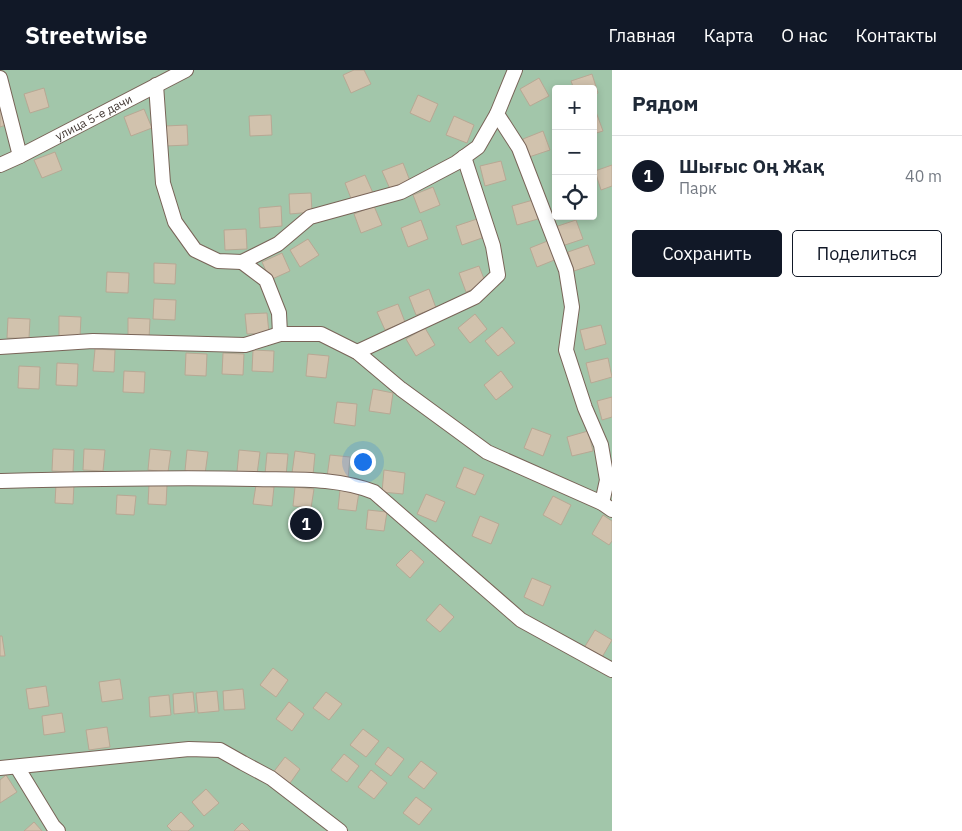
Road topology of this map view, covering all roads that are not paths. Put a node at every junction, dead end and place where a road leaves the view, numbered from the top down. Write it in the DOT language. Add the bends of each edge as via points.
graph roads {
  1 [pos="515,70"];
  2 [pos="182,71"];
  3 [pos="0,78"];
  4 [pos="156,85"];
  5 [pos="497,114"];
  6 [pos="20,156"];
  7 [pos="464,157"];
  8 [pos="0,165"];
  9 [pos="242,262"];
  10 [pos="280,334"];
  11 [pos="0,347"];
  12 [pos="357,352"];
  13 [pos="0,481"];
  14 [pos="607,507"];
  15 [pos="612,670"];
  16 [pos="17,767"];
  17 [pos="0,768"];
  18 [pos="58,831"];
  19 [pos="340,831"];
  1 -- 5 [label="street"];
  2 -- 4 [label="street, улица 5-е дачи"];
  3 -- 6 [label="street"];
  4 -- 6 [label="street, улица 5-е дачи"];
  4 -- 9 [label="street" via="163,183 175,222 195,250 218,261"];
  5 -- 7 [label="street" via="478,147"];
  5 -- 14 [label="street" via="519,148 566,270 572,307 566,350 601,445"];
  6 -- 8 [label="street, улица 5-е дачи"];
  7 -- 9 [label="street" via="401,192 310,218 278,244"];
  7 -- 12 [label="street" via="498,275 475,297"];
  9 -- 10 [label="street" via="266,280 279,313"];
  10 -- 11 [label="street" via="245,345 93,342"];
  10 -- 12 [label="street" via="322,334"];
  12 -- 14 [label="street" via="487,452"];
  13 -- 15 [label="street" via="189,478 326,481 357,485 374,492 521,620"];
  16 -- 17 [label="street"];
  16 -- 18 [label="street"];
  16 -- 19 [label="street" via="189,749 220,750 271,778"];
}
